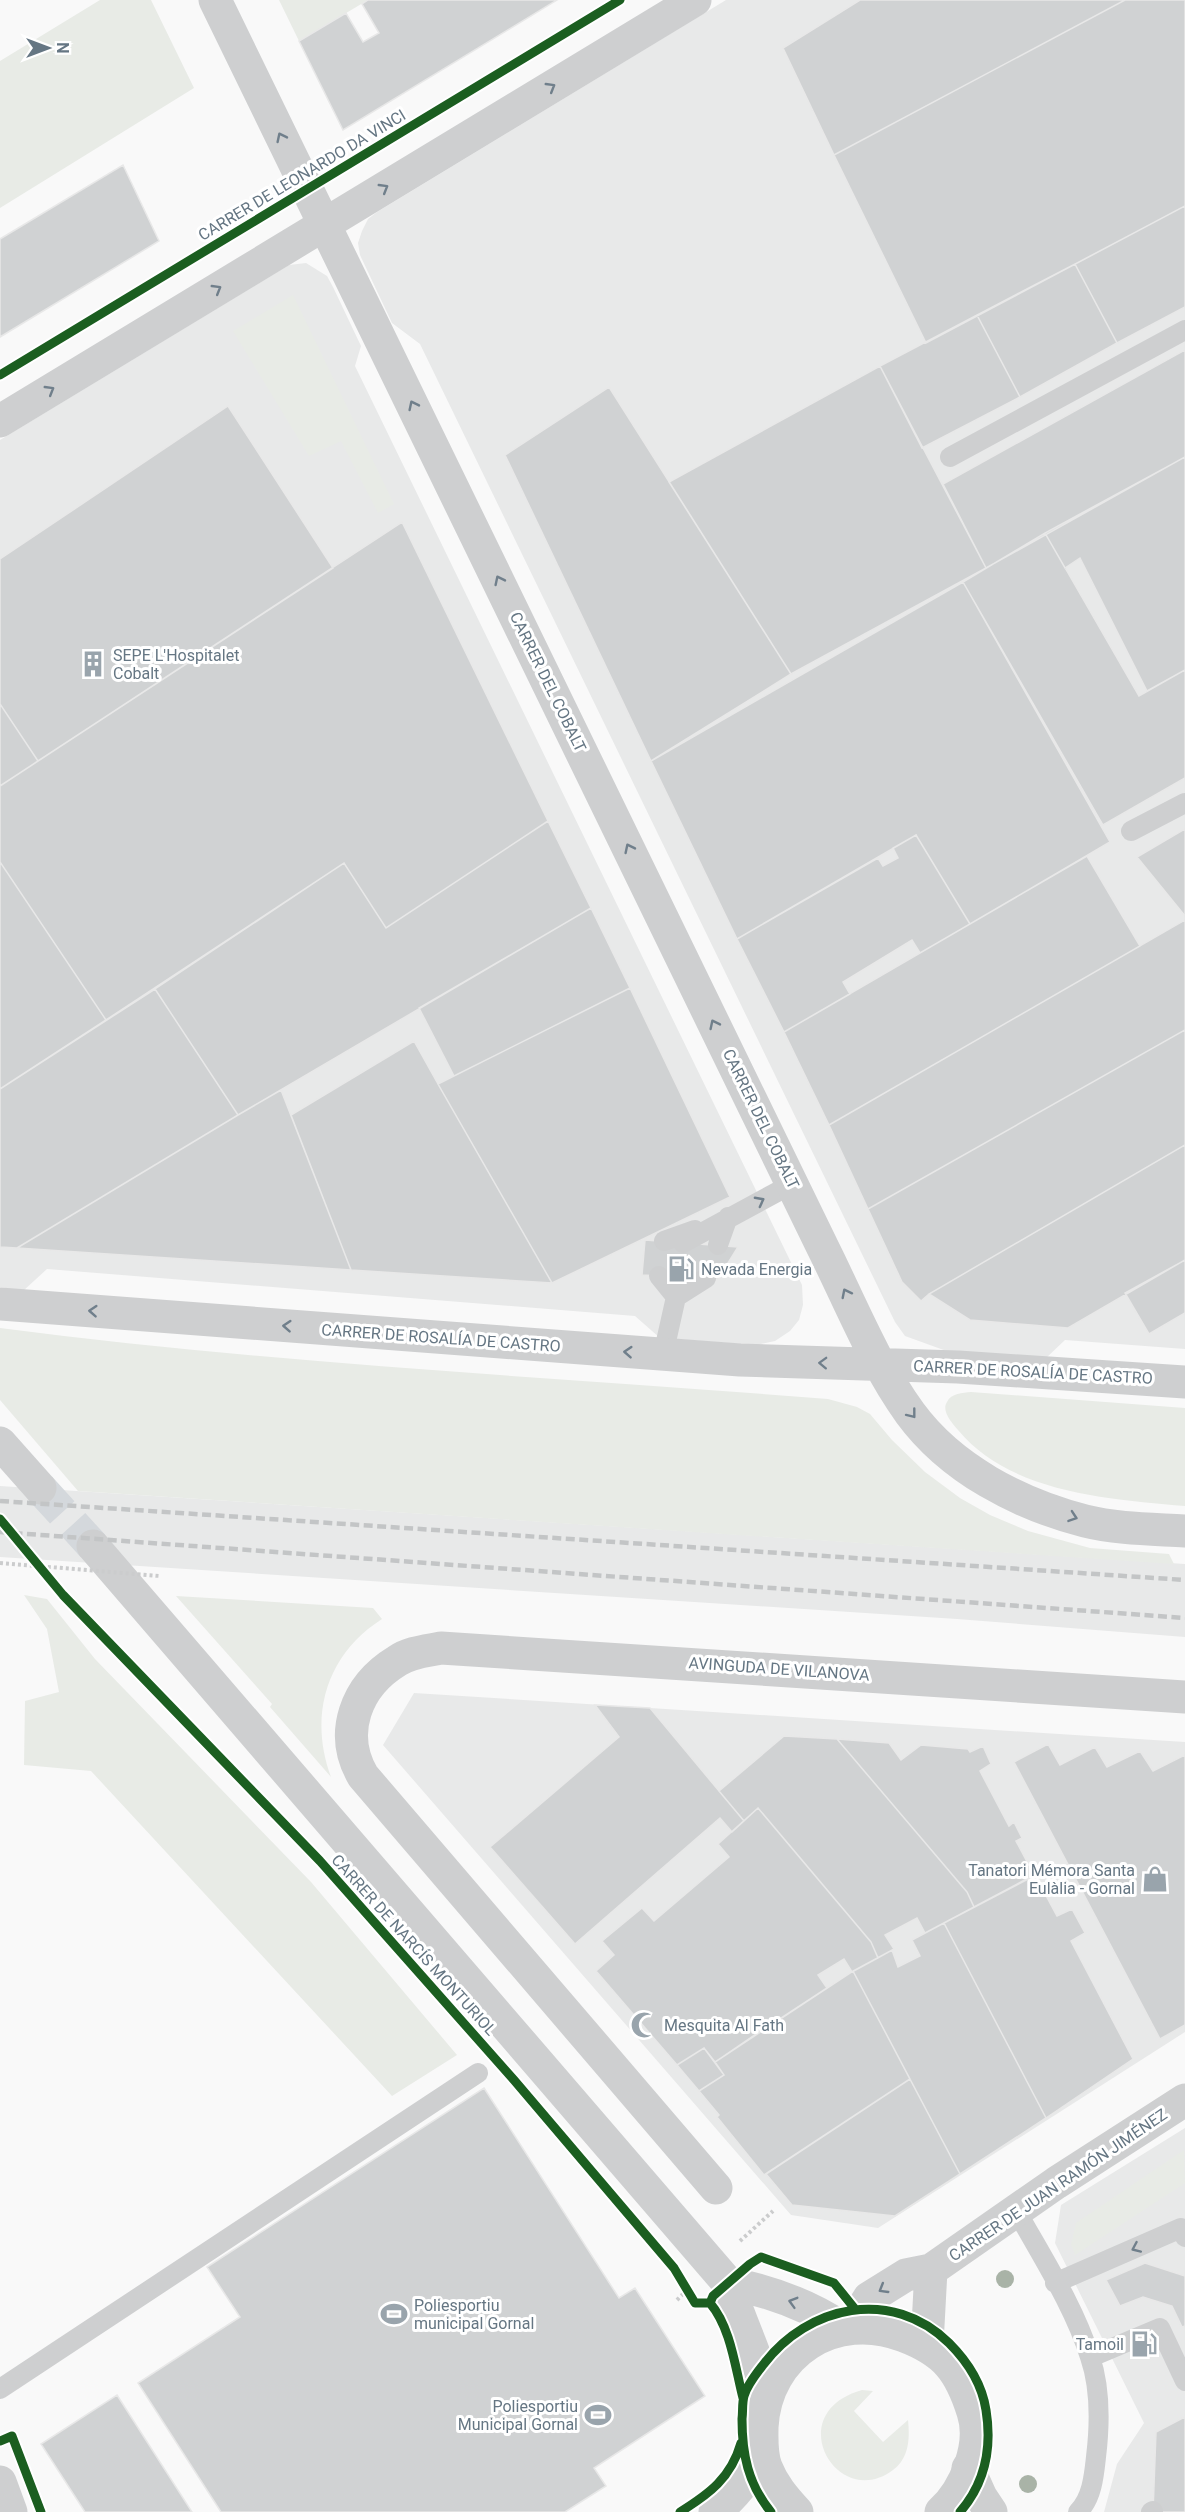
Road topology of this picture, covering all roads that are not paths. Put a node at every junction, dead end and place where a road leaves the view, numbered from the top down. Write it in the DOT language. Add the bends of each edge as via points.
graph roads {
  1 [pos="215,0"];
  2 [pos="695,0"];
  3 [pos="325,224"];
  4 [pos="1185,330"];
  5 [pos="0,421"];
  6 [pos="950,457"];
  7 [pos="1185,803"];
  8 [pos="1131,831"];
  9 [pos="792,1184"];
  10 [pos="728,1217"];
  11 [pos="684,1277"];
  12 [pos="0,1304"];
  13 [pos="663,1355"];
  14 [pos="882,1364"];
  15 [pos="1185,1382"];
  16 [pos="0,1443"];
  17 [pos="40,1488"];
  18 [pos="1185,1531"];
  19 [pos="93,1546"];
  20 [pos="1185,1697"];
  21 [pos="478,2073"];
  22 [pos="1185,2100"];
  23 [pos="716,2188"];
  24 [pos="1016,2210"];
  25 [pos="1185,2237"];
  26 [pos="931,2270"];
  27 [pos="1055,2283"];
  28 [pos="719,2293"];
  29 [pos="847,2328"];
  30 [pos="927,2344"];
  31 [pos="1090,2357"];
  32 [pos="1183,2372"];
  33 [pos="0,2389"];
  34 [pos="767,2394"];
  35 [pos="761,2448"];
  36 [pos="968,2468"];
  37 [pos="0,2482"];
  38 [pos="1081,2511"];
  39 [pos="11,2512"];
  40 [pos="715,2512"];
  41 [pos="796,2512"];
  42 [pos="941,2512"];
  43 [pos="991,2512"];
  3 -- 1 [label="street, CARRER DEL COBALT, one-way"];
  3 -- 2 [label="street, one-way"];
  5 -- 3 [label="street, one-way"];
  9 -- 3 [label="street, CARRER DEL COBALT, one-way"];
  4 -- 6 [label="lane"];
  7 -- 8 [label="lane"];
  10 -- 9 [label="lane, one-way"];
  14 -- 9 [label="street, CARRER DEL COBALT, one-way"];
  10 -- 10 [label="lane" via="691,1243"];
  11 -- 13 [label="lane"];
  13 -- 12 [label="street, CARRER DE ROSALÍA DE CASTRO, one-way"];
  14 -- 13 [label="street, CARRER DE ROSALÍA DE CASTRO, one-way"];
  14 -- 15 [label="street, CARRER DE ROSALÍA DE CASTRO"];
  14 -- 18 [label="street, CARRER DE ROSALÍA DE CASTRO, one-way" via="910,1413 958,1462 982,1479 1086,1521"];
  16 -- 17 [label="street"];
  19 -- 28 [label="street, CARRER DE NARCÍS MONTURIOL"];
  20 -- 23 [label="street, AVINGUDA DE VILANOVA" via="452,1649 416,1652 397,1660 380,1674 361,1698 350,1731 354,1760 363,1776"];
  21 -- 33 [label="lane"];
  22 -- 24 [label="street, CARRER DE JUAN RAMÓN JIMÉNEZ"];
  24 -- 26 [label="street, CARRER DE JUAN RAMÓN JIMÉNEZ"];
  24 -- 27 [label="lane"];
  25 -- 27 [label="lane, one-way" via="1181,2228"];
  26 -- 29 [label="street, CARRER DE JUAN RAMÓN JIMÉNEZ, one-way" via="906,2275 869,2298"];
  26 -- 30 [label="street, CARRER DE JUAN RAMÓN JIMÉNEZ"];
  27 -- 31 [label="lane"];
  29 -- 28 [label="street, one-way" via="800,2303 758,2289"];
  28 -- 34 [label="street, CARRER DE NARCÍS MONTURIOL" via="736,2311 761,2368"];
  29 -- 30 [label="street" via="890,2330"];
  29 -- 34 [label="street" via="816,2339 793,2356"];
  30 -- 36 [label="street" via="945,2358 965,2385 975,2418 974,2451"];
  31 -- 32 [label="lane" via="1160,2328"];
  31 -- 38 [label="lane" via="1100,2429 1094,2474"];
  34 -- 35 [label="street"];
  35 -- 40 [label="street" via="748,2475"];
  35 -- 41 [label="street" via="779,2494"];
  36 -- 42 [label="street" via="963,2484"];
  36 -- 43 [label="street"];
  37 -- 39 [label="street"];
}
